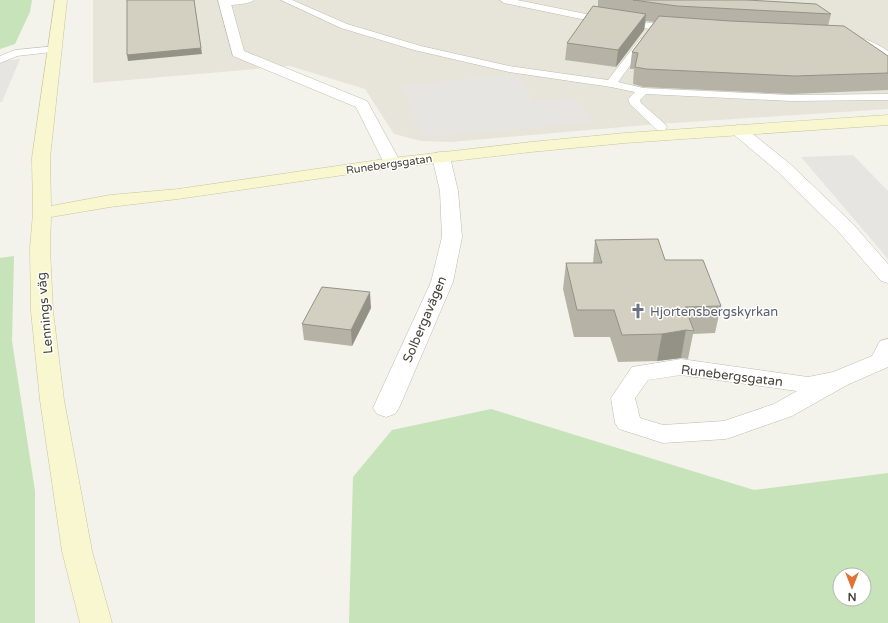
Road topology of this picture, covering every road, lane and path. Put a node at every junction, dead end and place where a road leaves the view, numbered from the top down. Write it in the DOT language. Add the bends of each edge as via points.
graph roads {
  1 [pos="61,0"];
  2 [pos="250,0"];
  3 [pos="285,0"];
  4 [pos="504,0"];
  5 [pos="225,1"];
  6 [pos="653,27"];
  7 [pos="685,30"];
  8 [pos="838,38"];
  9 [pos="56,49"];
  10 [pos="888,56"];
  11 [pos="0,60"];
  12 [pos="611,84"];
  13 [pos="642,91"];
  14 [pos="888,97"];
  15 [pos="888,120"];
  16 [pos="661,127"];
  17 [pos="738,130"];
  18 [pos="442,157"];
  19 [pos="392,163"];
  20 [pos="42,213"];
  21 [pos="888,277"];
  22 [pos="888,346"];
  23 [pos="838,379"];
  24 [pos="386,408"];
  25 [pos="96,623"];
  1 -- 9 [label="main road, Lennings väg"];
  2 -- 5 [label="lane"];
  3 -- 12 [label="lane" via="344,26 418,48 509,69"];
  4 -- 6 [label="lane" via="586,17"];
  5 -- 19 [label="street" via="238,53 362,104"];
  6 -- 7 [label="lane"];
  6 -- 12 [label="lane"];
  8 -- 10 [label="lane" via="860,39"];
  9 -- 11 [label="lane" via="15,53"];
  9 -- 20 [label="main road, Lennings väg" via="41,158"];
  12 -- 13 [label="lane"];
  13 -- 14 [label="lane" via="792,98"];
  13 -- 16 [label="lane" via="634,99 636,104"];
  15 -- 17 [label="main road, Runebergsgatan"];
  17 -- 18 [label="main road, Runebergsgatan" via="625,138"];
  17 -- 21 [label="street" via="783,167 845,228"];
  18 -- 19 [label="main road, Runebergsgatan"];
  18 -- 24 [label="street, Solbergavägen" via="449,191 452,237 442,282"];
  19 -- 20 [label="main road, Runebergsgatan" via="178,194 110,201"];
  20 -- 25 [label="main road, Lennings väg" via="42,311 52,400 77,551"];
  22 -- 23 [label="street, Runebergsgatan" via="882,361"];
  23 -- 23 [label="street, Runebergsgatan" via="808,385 680,367 640,373 623,398 628,423 635,426 664,434 726,430 783,410"];
}
